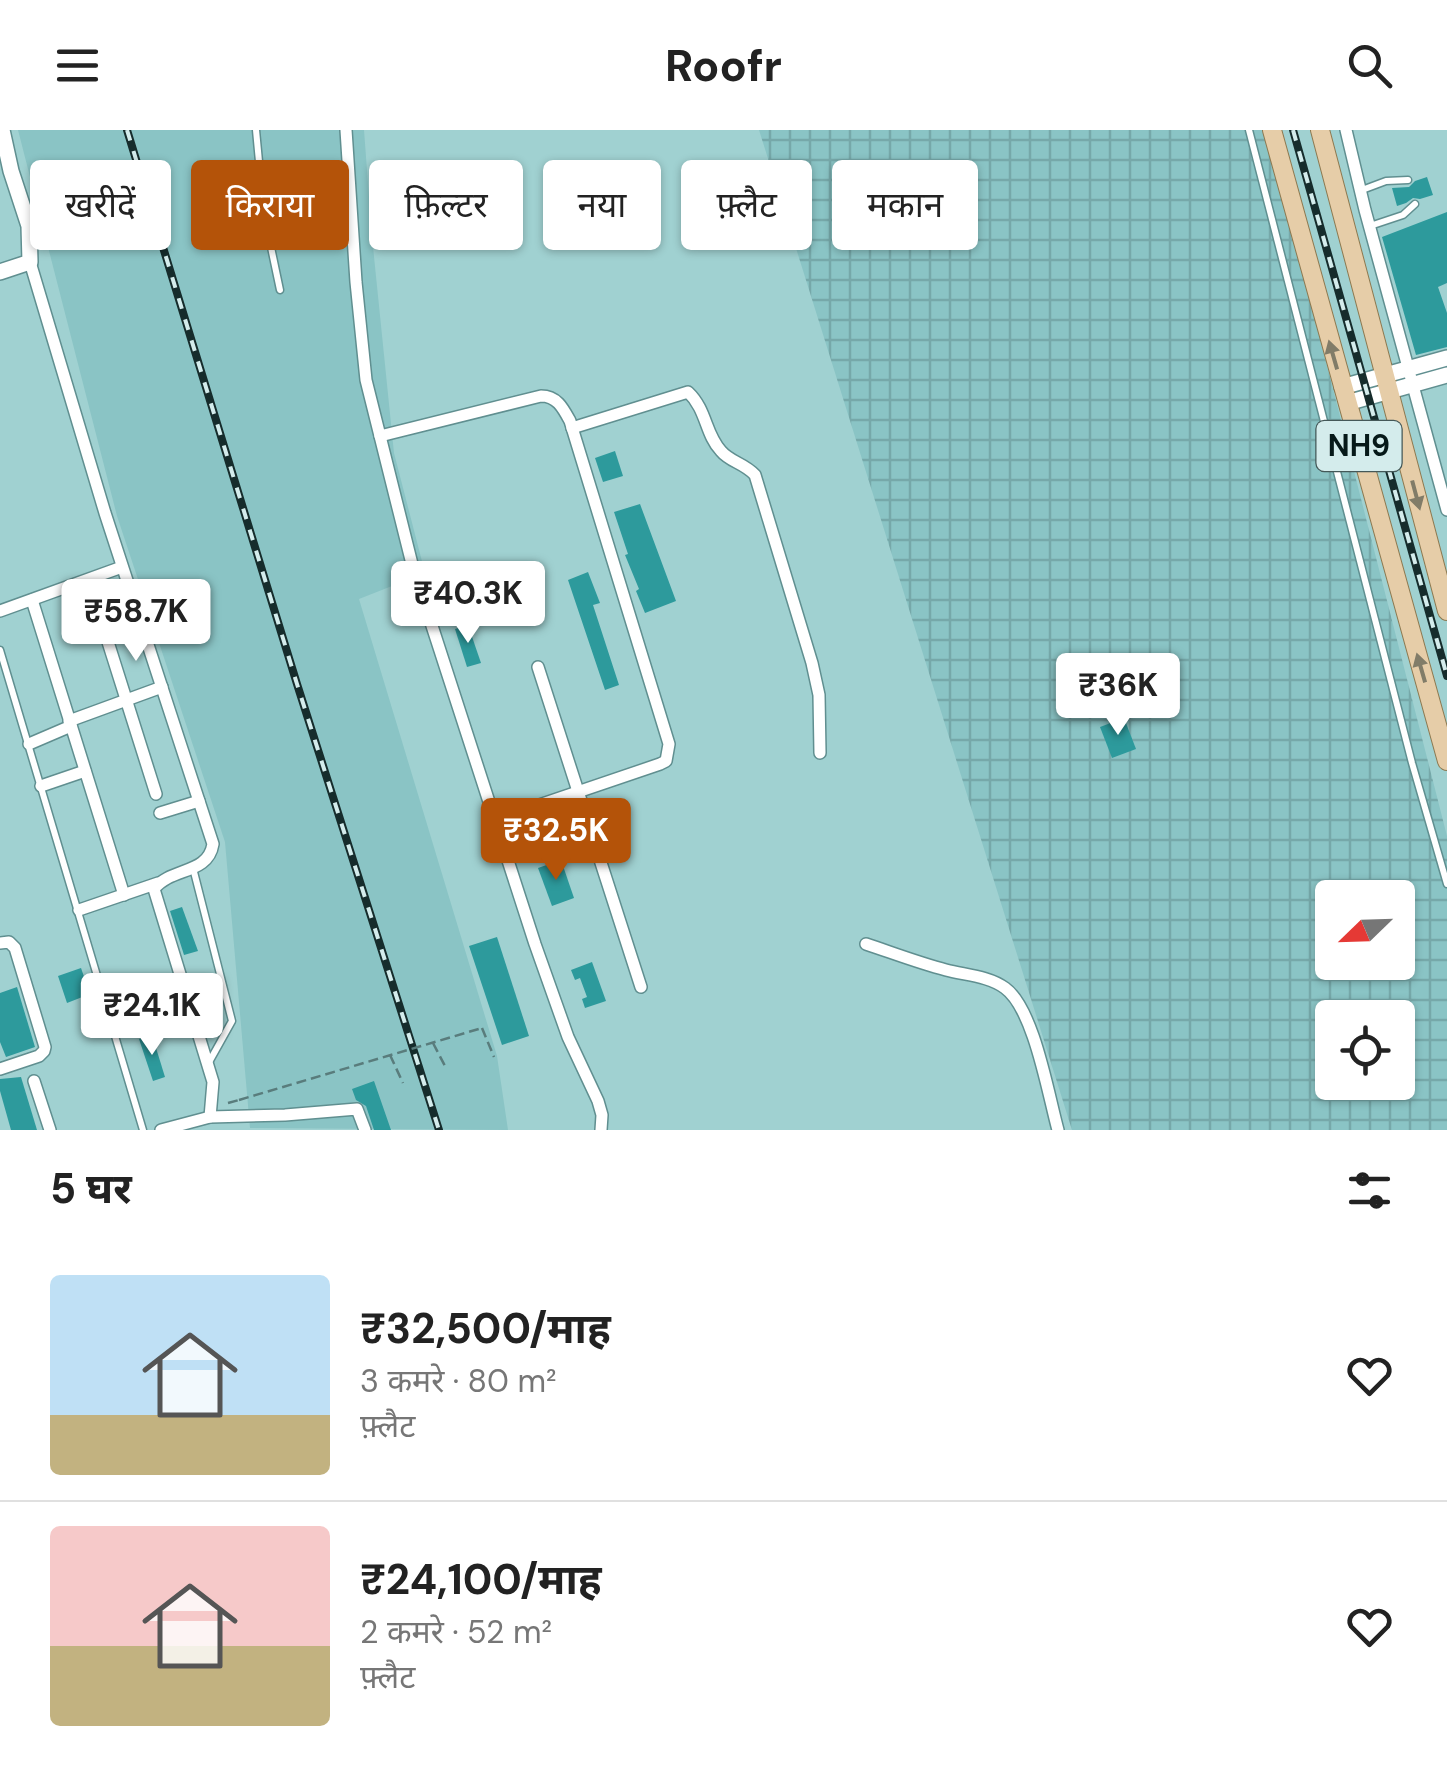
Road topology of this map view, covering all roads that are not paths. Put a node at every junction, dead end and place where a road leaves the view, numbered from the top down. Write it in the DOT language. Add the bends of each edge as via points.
graph roads {
  1 [pos="2,130"];
  2 [pos="256,130"];
  3 [pos="346,130"];
  4 [pos="1249,130"];
  5 [pos="1272,130"];
  6 [pos="1320,130"];
  7 [pos="1346,130"];
  8 [pos="1408,180"];
  9 [pos="1360,190"];
  10 [pos="1415,204"];
  11 [pos="1370,226"];
  12 [pos="30,262"];
  13 [pos="0,272"];
  14 [pos="280,290"];
  15 [pos="1447,358"];
  16 [pos="1447,375"];
  17 [pos="1410,377"];
  18 [pos="1386,383"];
  19 [pos="1344,395"];
  20 [pos="572,428"];
  21 [pos="380,436"];
  22 [pos="1447,510"];
  23 [pos="122,567"];
  24 [pos="32,600"];
  25 [pos="0,611"];
  26 [pos="1447,611"];
  27 [pos="108,642"];
  28 [pos="0,650"];
  29 [pos="538,667"];
  30 [pos="162,687"];
  31 [pos="126,699"];
  32 [pos="70,723"];
  33 [pos="29,744"];
  34 [pos="820,752"];
  35 [pos="1447,762"];
  36 [pos="85,771"];
  37 [pos="42,786"];
  38 [pos="579,791"];
  39 [pos="156,794"];
  40 [pos="199,801"];
  41 [pos="160,813"];
  42 [pos="495,820"];
  43 [pos="192,867"];
  44 [pos="158,883"];
  45 [pos="1447,884"];
  46 [pos="124,895"];
  47 [pos="79,910"];
  48 [pos="0,943"];
  49 [pos="866,944"];
  50 [pos="641,987"];
  51 [pos="208,1065"];
  52 [pos="1,1066"];
  53 [pos="34,1081"];
  54 [pos="210,1117"];
  55 [pos="168,1129"];
  56 [pos="50,1130"];
  57 [pos="143,1130"];
  58 [pos="365,1130"];
  59 [pos="600,1130"];
  60 [pos="1058,1130"];
  1 -- 12 [label="street" via="29,226"];
  2 -- 14 [label="lane"];
  3 -- 21 [label="street" via="366,380"];
  4 -- 45 [label="lane"];
  19 -- 5 [label="main road, NH9, one-way"];
  6 -- 18 [label="main road, NH9"];
  7 -- 9 [label="street"];
  8 -- 9 [label="lane"];
  9 -- 11 [label="street"];
  10 -- 11 [label="lane" via="1404,215"];
  11 -- 17 [label="street"];
  12 -- 13 [label="street"];
  12 -- 23 [label="street"];
  15 -- 17 [label="street"];
  16 -- 17 [label="street"];
  17 -- 18 [label="street"];
  17 -- 22 [label="street"];
  18 -- 19 [label="street"];
  18 -- 26 [label="main road, NH9, one-way"];
  35 -- 19 [label="main road, NH9, one-way"];
  20 -- 21 [label="street" via="556,400 541,396"];
  20 -- 34 [label="street" via="688,392 724,455 755,475 812,662"];
  20 -- 38 [label="street" via="669,744 666,761"];
  21 -- 42 [label="street" via="412,564"];
  23 -- 24 [label="street"];
  23 -- 30 [label="street"];
  24 -- 25 [label="street"];
  24 -- 32 [label="street"];
  27 -- 31 [label="street"];
  28 -- 33 [label="lane"];
  29 -- 38 [label="street"];
  30 -- 31 [label="street"];
  30 -- 40 [label="street"];
  31 -- 32 [label="street"];
  31 -- 39 [label="street"];
  32 -- 33 [label="street"];
  32 -- 36 [label="street"];
  33 -- 37 [label="lane"];
  36 -- 37 [label="street"];
  36 -- 46 [label="street"];
  37 -- 47 [label="lane"];
  38 -- 42 [label="street"];
  38 -- 50 [label="street"];
  40 -- 41 [label="street"];
  40 -- 43 [label="street" via="213,844 209,858"];
  42 -- 59 [label="street" via="568,1037 598,1101"];
  43 -- 44 [label="street"];
  43 -- 51 [label="lane" via="232,1022"];
  44 -- 46 [label="street"];
  44 -- 51 [label="street" via="154,897"];
  46 -- 47 [label="street"];
  47 -- 57 [label="lane"];
  48 -- 52 [label="street" via="15,948 45,1047 39,1056"];
  49 -- 60 [label="street" via="994,982 1018,1000"];
  51 -- 54 [label="street"];
  53 -- 56 [label="street"];
  54 -- 55 [label="street"];
  54 -- 58 [label="street" via="357,1109"];
}
